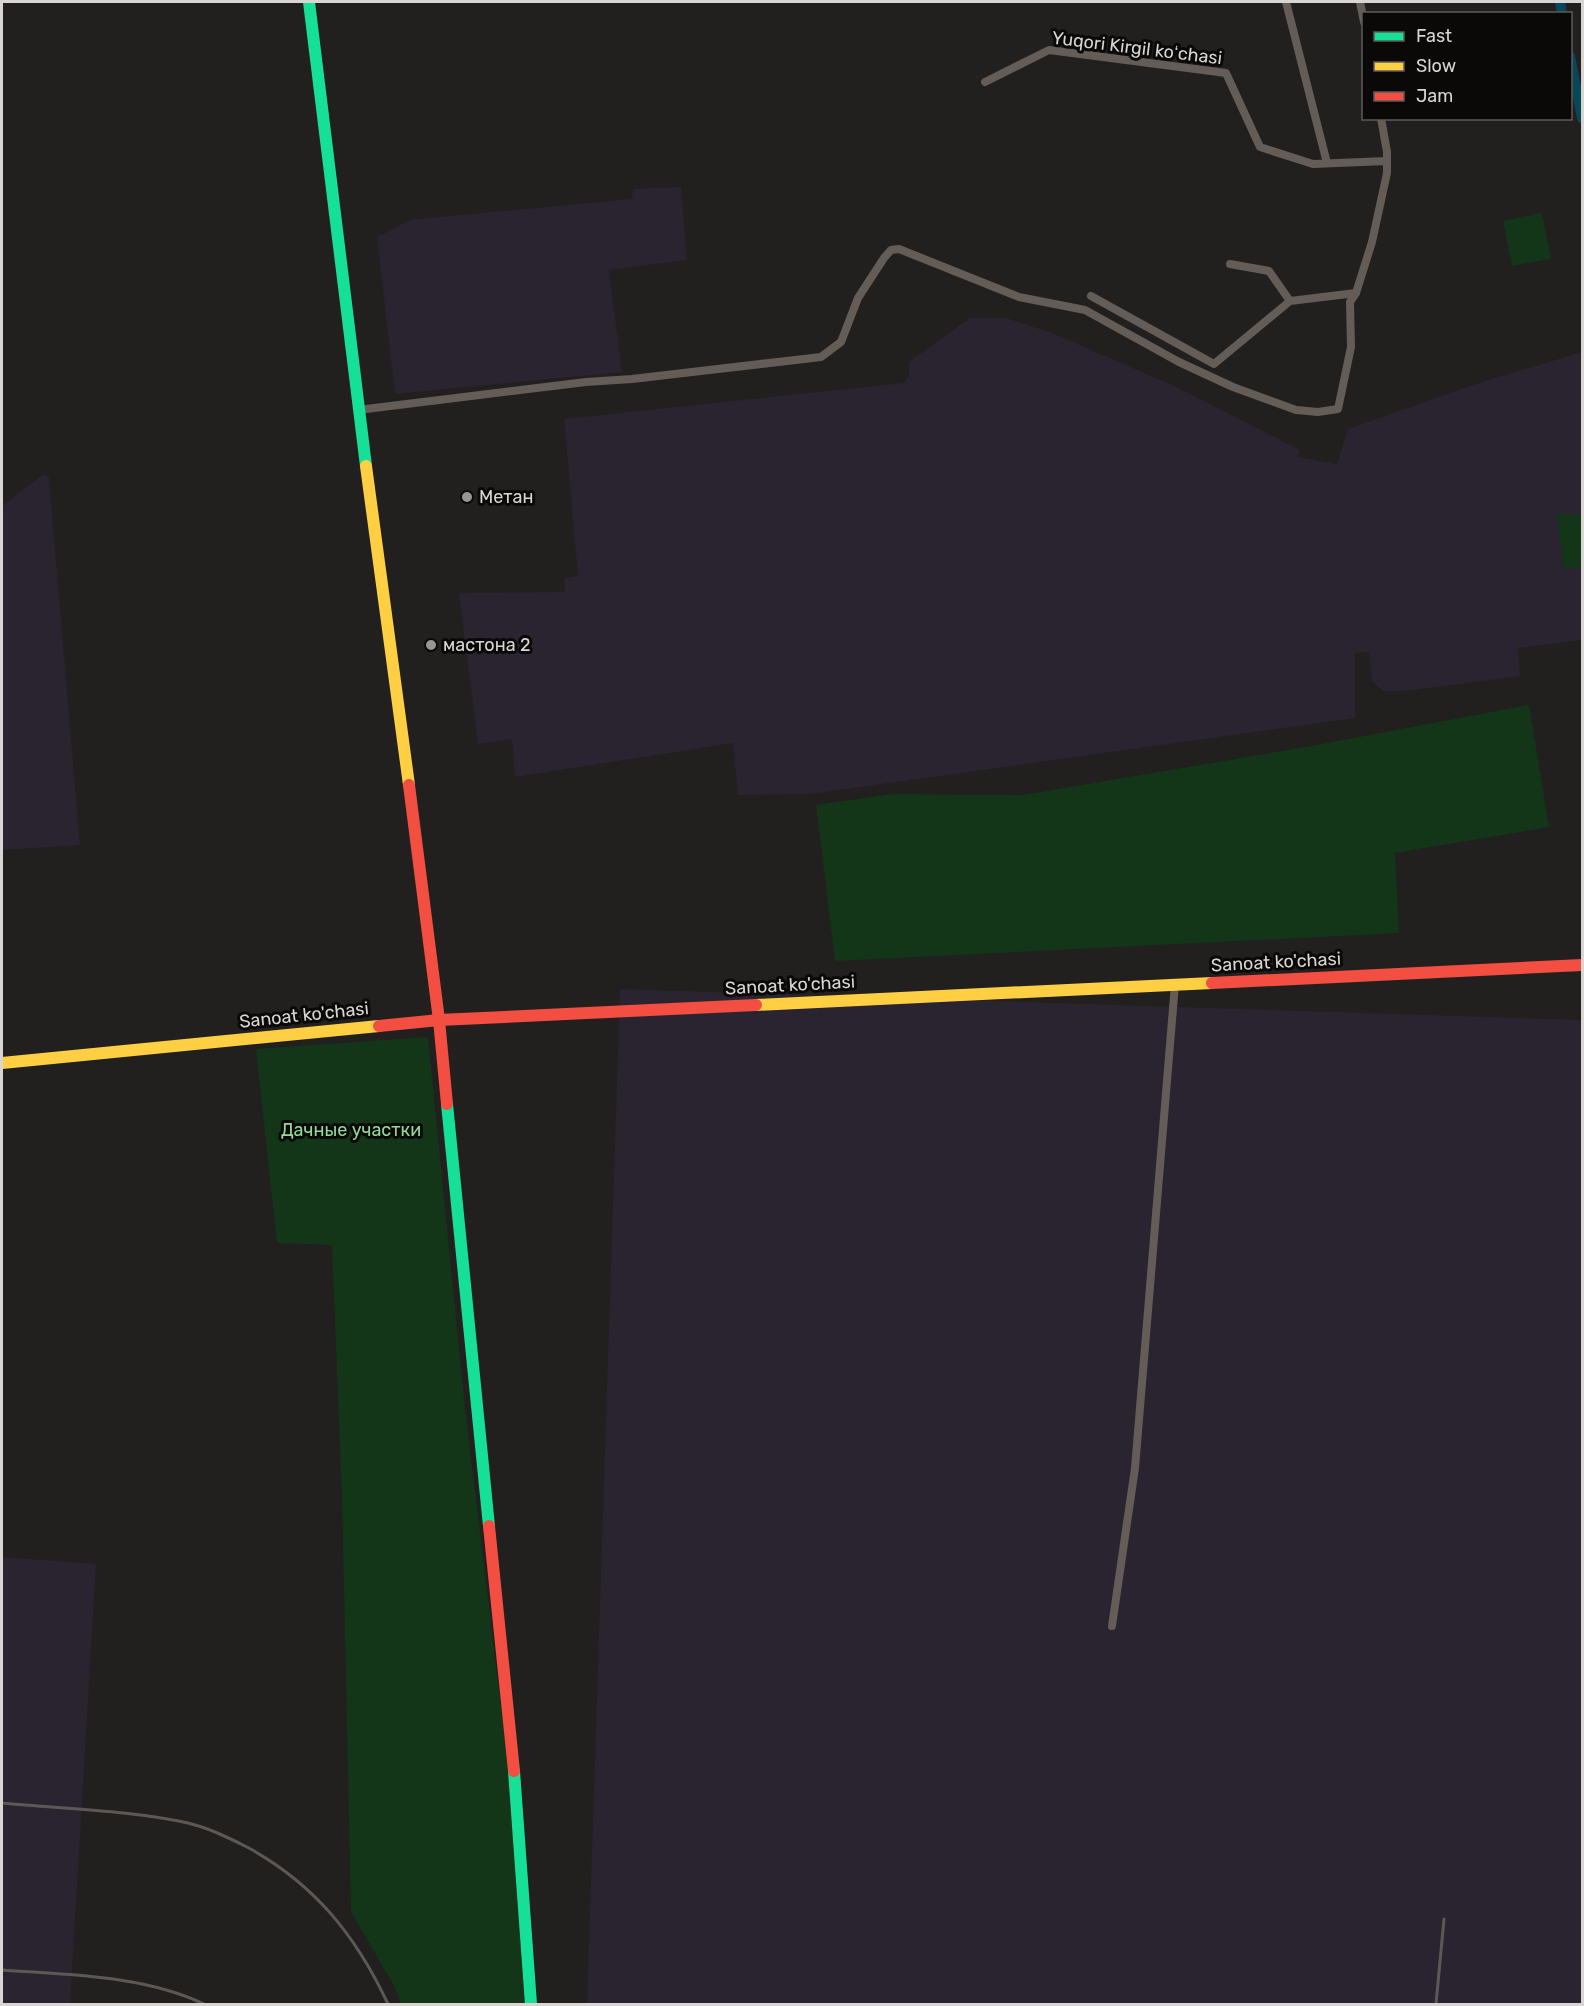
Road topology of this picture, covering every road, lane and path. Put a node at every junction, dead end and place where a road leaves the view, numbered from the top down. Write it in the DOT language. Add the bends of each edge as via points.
graph roads {
  1 [pos="309,2"];
  2 [pos="1286,2"];
  3 [pos="985,82"];
  4 [pos="1381,120"];
  5 [pos="1387,161"];
  6 [pos="1327,163"];
  7 [pos="1230,264"];
  8 [pos="1356,292"];
  9 [pos="1090,296"];
  10 [pos="1290,301"];
  11 [pos="358,410"];
  12 [pos="1582,965"];
  13 [pos="1175,984"];
  14 [pos="439,1020"];
  15 [pos="2,1063"];
  16 [pos="1112,1626"];
  17 [pos="531,2004"];
  1 -- 11 [label="main road"];
  2 -- 6 [label="street"];
  3 -- 6 [label="street, Yuqori Kirgil koʻchasi" via="1049,50 1226,73 1260,147 1313,164"];
  4 -- 5 [label="street"];
  5 -- 6 [label="street, Yuqori Kirgil koʻchasi"];
  5 -- 8 [label="street" via="1388,173"];
  7 -- 10 [label="street" via="1269,271"];
  8 -- 10 [label="street"];
  8 -- 11 [label="street" via="1350,302 1351,347 1338,409 1318,412 1296,410 1233,387 1179,363 1085,310 1019,297 898,249 884,258 858,298 840,342 821,357"];
  9 -- 10 [label="street" via="1214,364"];
  11 -- 14 [label="main road"];
  12 -- 13 [label="main road, Sanoat ko'chasi"];
  13 -- 14 [label="main road, Sanoat ko'chasi"];
  13 -- 16 [label="street" via="1135,1468"];
  14 -- 15 [label="main road, Sanoat ko'chasi"];
  14 -- 17 [label="main road" via="519,1823"];
}
